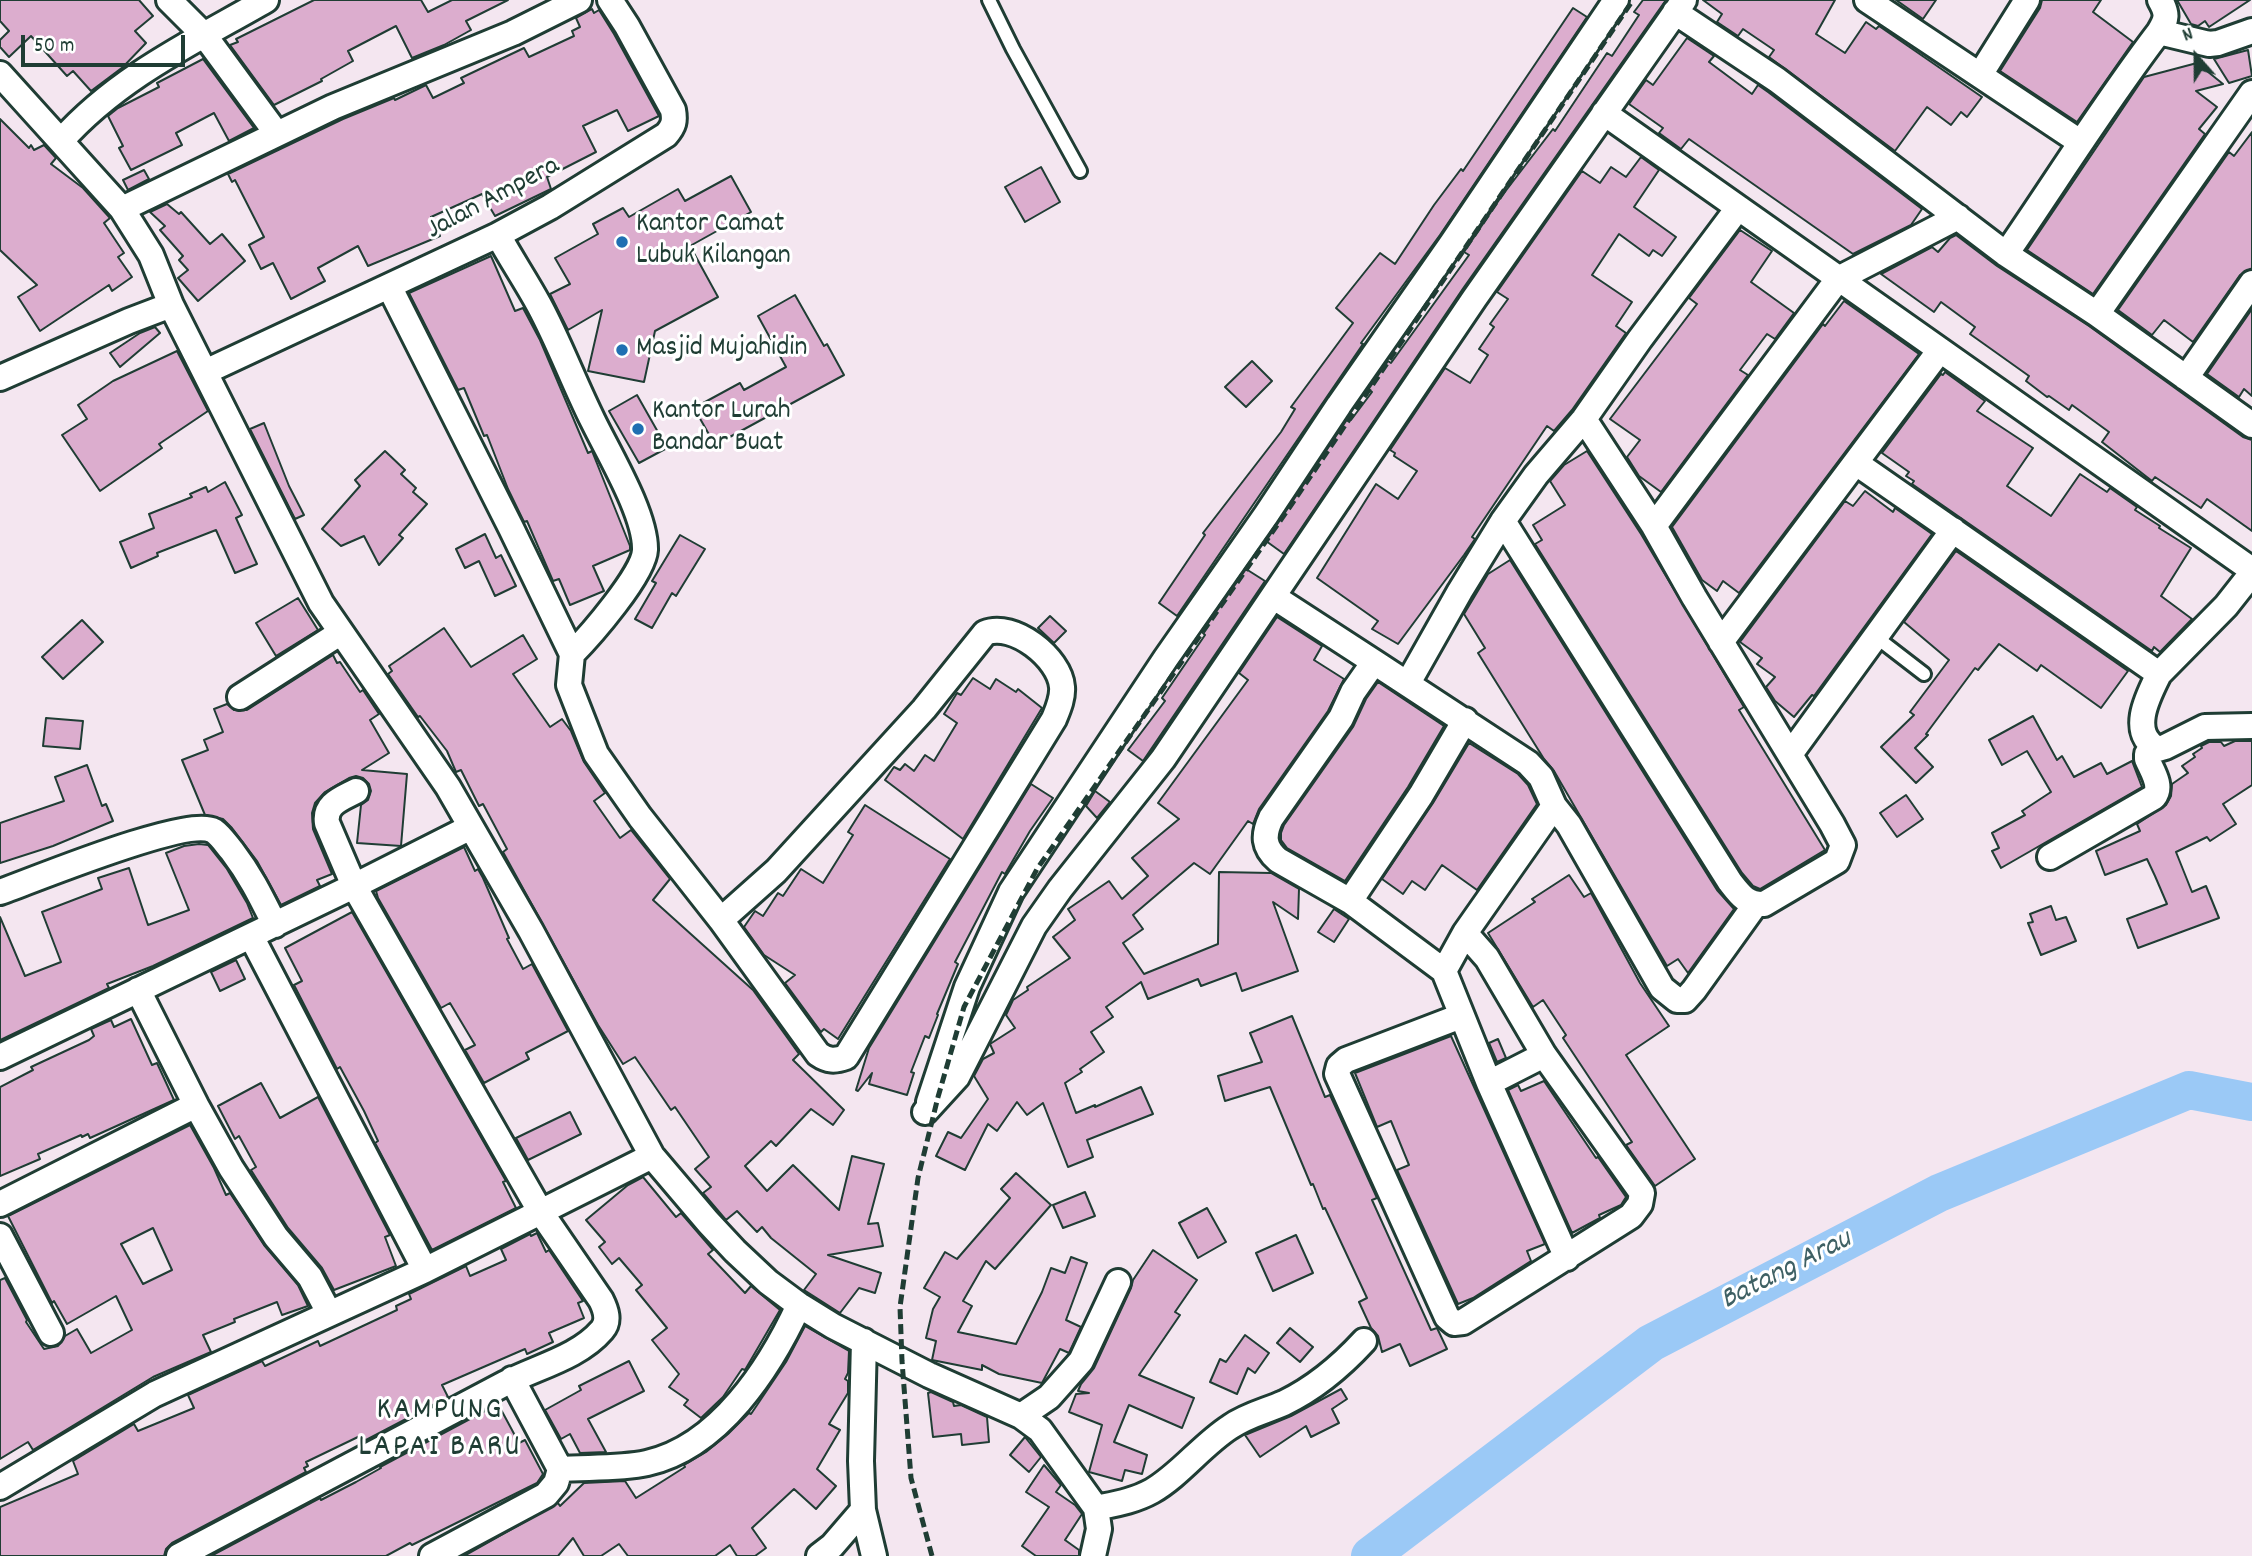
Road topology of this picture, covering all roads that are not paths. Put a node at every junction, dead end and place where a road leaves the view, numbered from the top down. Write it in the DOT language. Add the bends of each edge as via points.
graph roads {
  1 [pos="169,0"];
  2 [pos="266,0"];
  3 [pos="579,0"];
  4 [pos="610,0"];
  5 [pos="989,0"];
  6 [pos="1616,0"];
  7 [pos="1867,0"];
  8 [pos="2027,0"];
  9 [pos="2160,0"];
  10 [pos="1680,6"];
  11 [pos="2252,31"];
  12 [pos="2159,32"];
  13 [pos="205,36"];
  14 [pos="0,74"];
  15 [pos="1980,75"];
  16 [pos="2252,93"];
  17 [pos="1604,113"];
  18 [pos="277,134"];
  19 [pos="61,141"];
  20 [pos="2080,142"];
  21 [pos="1080,171"];
  22 [pos="1738,208"];
  23 [pos="122,209"];
  24 [pos="1958,217"];
  25 [pos="498,235"];
  26 [pos="2006,254"];
  27 [pos="1838,279"];
  28 [pos="2252,283"];
  29 [pos="390,288"];
  30 [pos="170,305"];
  31 [pos="2097,314"];
  32 [pos="1940,350"];
  33 [pos="205,372"];
  34 [pos="0,378"];
  35 [pos="2186,378"];
  36 [pos="1584,419"];
  37 [pos="2252,425"];
  38 [pos="1856,463"];
  39 [pos="1503,521"];
  40 [pos="1654,526"];
  41 [pos="1953,530"];
  42 [pos="2252,572"];
  43 [pos="1274,597"];
  44 [pos="340,633"];
  45 [pos="1876,637"];
  46 [pos="1721,642"];
  47 [pos="572,654"];
  48 [pos="1374,662"];
  49 [pos="1924,674"];
  50 [pos="2160,674"];
  51 [pos="1408,683"];
  52 [pos="240,697"];
  53 [pos="1465,720"];
  54 [pos="2252,726"];
  55 [pos="2152,746"];
  56 [pos="1791,753"];
  57 [pos="356,791"];
  58 [pos="1554,806"];
  59 [pos="471,827"];
  60 [pos="2050,857"];
  61 [pos="354,886"];
  62 [pos="0,892"];
  63 [pos="1350,901"];
  64 [pos="1755,905"];
  65 [pos="721,920"];
  66 [pos="275,925"];
  67 [pos="1465,933"];
  68 [pos="251,936"];
  69 [pos="1444,971"];
  70 [pos="138,990"];
  71 [pos="1461,1016"];
  72 [pos="1544,1055"];
  73 [pos="0,1057"];
  74 [pos="1489,1083"];
  75 [pos="196,1105"];
  76 [pos="652,1156"];
  77 [pos="0,1204"];
  78 [pos="540,1211"];
  79 [pos="0,1236"];
  80 [pos="1567,1258"];
  81 [pos="425,1270"];
  82 [pos="1118,1282"];
  83 [pos="799,1305"];
  84 [pos="329,1313"];
  85 [pos="51,1333"];
  86 [pos="864,1341"];
  87 [pos="1364,1341"];
  88 [pos="512,1380"];
  89 [pos="1021,1416"];
  90 [pos="560,1469"];
  91 [pos="0,1487"];
  92 [pos="1096,1508"];
  93 [pos="863,1510"];
  94 [pos="179,1556"];
  95 [pos="432,1556"];
  96 [pos="820,1556"];
  97 [pos="874,1556"];
  98 [pos="1093,1556"];
  1 -- 13 [label="street"];
  2 -- 13 [label="street"];
  3 -- 18 [label="street"];
  4 -- 25 [label="street, Jalan Ampera" via="673,110 672,128 647,148"];
  5 -- 21 [label="lane"];
  6 -- 43 [label="street" via="1011,892 967,987 925,1112 957,1077 1034,926 1163,760"];
  7 -- 15 [label="street"];
  8 -- 15 [label="street"];
  9 -- 12 [label="street" via="2166,19"];
  10 -- 17 [label="street"];
  10 -- 24 [label="street"];
  11 -- 12 [label="street" via="2209,44"];
  12 -- 20 [label="street"];
  13 -- 18 [label="street"];
  13 -- 19 [label="street" via="127,80"];
  14 -- 19 [label="street"];
  15 -- 20 [label="street"];
  16 -- 31 [label="street"];
  17 -- 22 [label="street"];
  17 -- 43 [label="street"];
  18 -- 23 [label="street"];
  19 -- 23 [label="street"];
  20 -- 26 [label="street"];
  22 -- 27 [label="street"];
  22 -- 36 [label="street"];
  23 -- 30 [label="street" via="151,255"];
  24 -- 26 [label="street"];
  24 -- 27 [label="street"];
  25 -- 29 [label="street, Jalan Ampera"];
  25 -- 47 [label="street" via="540,306 617,467 642,532 642,564"];
  26 -- 31 [label="street"];
  27 -- 32 [label="street"];
  27 -- 40 [label="street"];
  28 -- 35 [label="street"];
  29 -- 33 [label="street, Jalan Ampera"];
  29 -- 47 [label="street"];
  30 -- 33 [label="street"];
  30 -- 34 [label="street"];
  31 -- 35 [label="street"];
  32 -- 38 [label="street"];
  32 -- 42 [label="street"];
  33 -- 44 [label="street" via="264,494"];
  35 -- 37 [label="street"];
  36 -- 39 [label="street"];
  36 -- 40 [label="street"];
  38 -- 41 [label="street"];
  38 -- 46 [label="street"];
  39 -- 51 [label="street"];
  39 -- 64 [label="street" via="1730,882"];
  40 -- 46 [label="street"];
  41 -- 45 [label="street"];
  41 -- 50 [label="street"];
  42 -- 50 [label="street" via="2226,607"];
  43 -- 48 [label="street"];
  44 -- 52 [label="street"];
  44 -- 59 [label="street"];
  45 -- 49 [label="lane"];
  45 -- 56 [label="street"];
  46 -- 56 [label="street"];
  47 -- 65 [label="street" via="569,685 596,754"];
  48 -- 51 [label="street"];
  48 -- 63 [label="street" via="1265,832 1269,853"];
  50 -- 55 [label="street" via="2144,706 2142,728"];
  51 -- 53 [label="street"];
  53 -- 58 [label="street" via="1541,776"];
  53 -- 63 [label="street"];
  54 -- 55 [label="street" via="2206,727 2165,747"];
  55 -- 60 [label="street" via="2147,759 2158,793"];
  56 -- 64 [label="street" via="1843,850 1837,861"];
  57 -- 61 [label="street" via="335,802 326,816"];
  58 -- 64 [label="street" via="1662,988 1677,1000 1685,1000 1695,990"];
  58 -- 67 [label="street"];
  59 -- 61 [label="street"];
  59 -- 76 [label="street"];
  61 -- 66 [label="street"];
  61 -- 78 [label="street"];
  62 -- 66 [label="street" via="111,851 196,828 211,829 251,876"];
  63 -- 69 [label="street"];
  65 -- 65 [label="street" via="818,1054 835,1061 846,1057 1054,719 1062,688 1059,674 1021,636 993,630 985,634 924,709 776,871"];
  66 -- 68 [label="street"];
  67 -- 69 [label="street"];
  67 -- 72 [label="street" via="1487,958"];
  68 -- 70 [label="street"];
  68 -- 81 [label="street"];
  69 -- 71 [label="street"];
  70 -- 73 [label="street"];
  70 -- 75 [label="street"];
  71 -- 74 [label="street"];
  71 -- 80 [label="street" via="1346,1060 1337,1074 1447,1317 1454,1323 1463,1322"];
  72 -- 74 [label="street"];
  72 -- 80 [label="street" via="1642,1193 1631,1216"];
  74 -- 80 [label="street"];
  75 -- 77 [label="street"];
  75 -- 84 [label="street" via="254,1206 310,1277"];
  76 -- 78 [label="street"];
  76 -- 83 [label="street" via="735,1251"];
  78 -- 81 [label="street"];
  78 -- 88 [label="street" via="601,1300 606,1325 572,1353"];
  79 -- 85 [label="street"];
  81 -- 84 [label="street"];
  82 -- 89 [label="street" via="1082,1361 1049,1397"];
  83 -- 86 [label="street"];
  83 -- 90 [label="street" via="766,1366 702,1438 644,1464"];
  84 -- 91 [label="street" via="155,1394"];
  86 -- 89 [label="street"];
  86 -- 93 [label="street"];
  87 -- 92 [label="street" via="1316,1384 1231,1426 1152,1491"];
  88 -- 90 [label="street"];
  88 -- 94 [label="street"];
  89 -- 92 [label="street" via="1040,1430"];
  90 -- 95 [label="street" via="546,1495"];
  92 -- 98 [label="street" via="1099,1529"];
  93 -- 96 [label="street"];
  93 -- 97 [label="street"];
}
